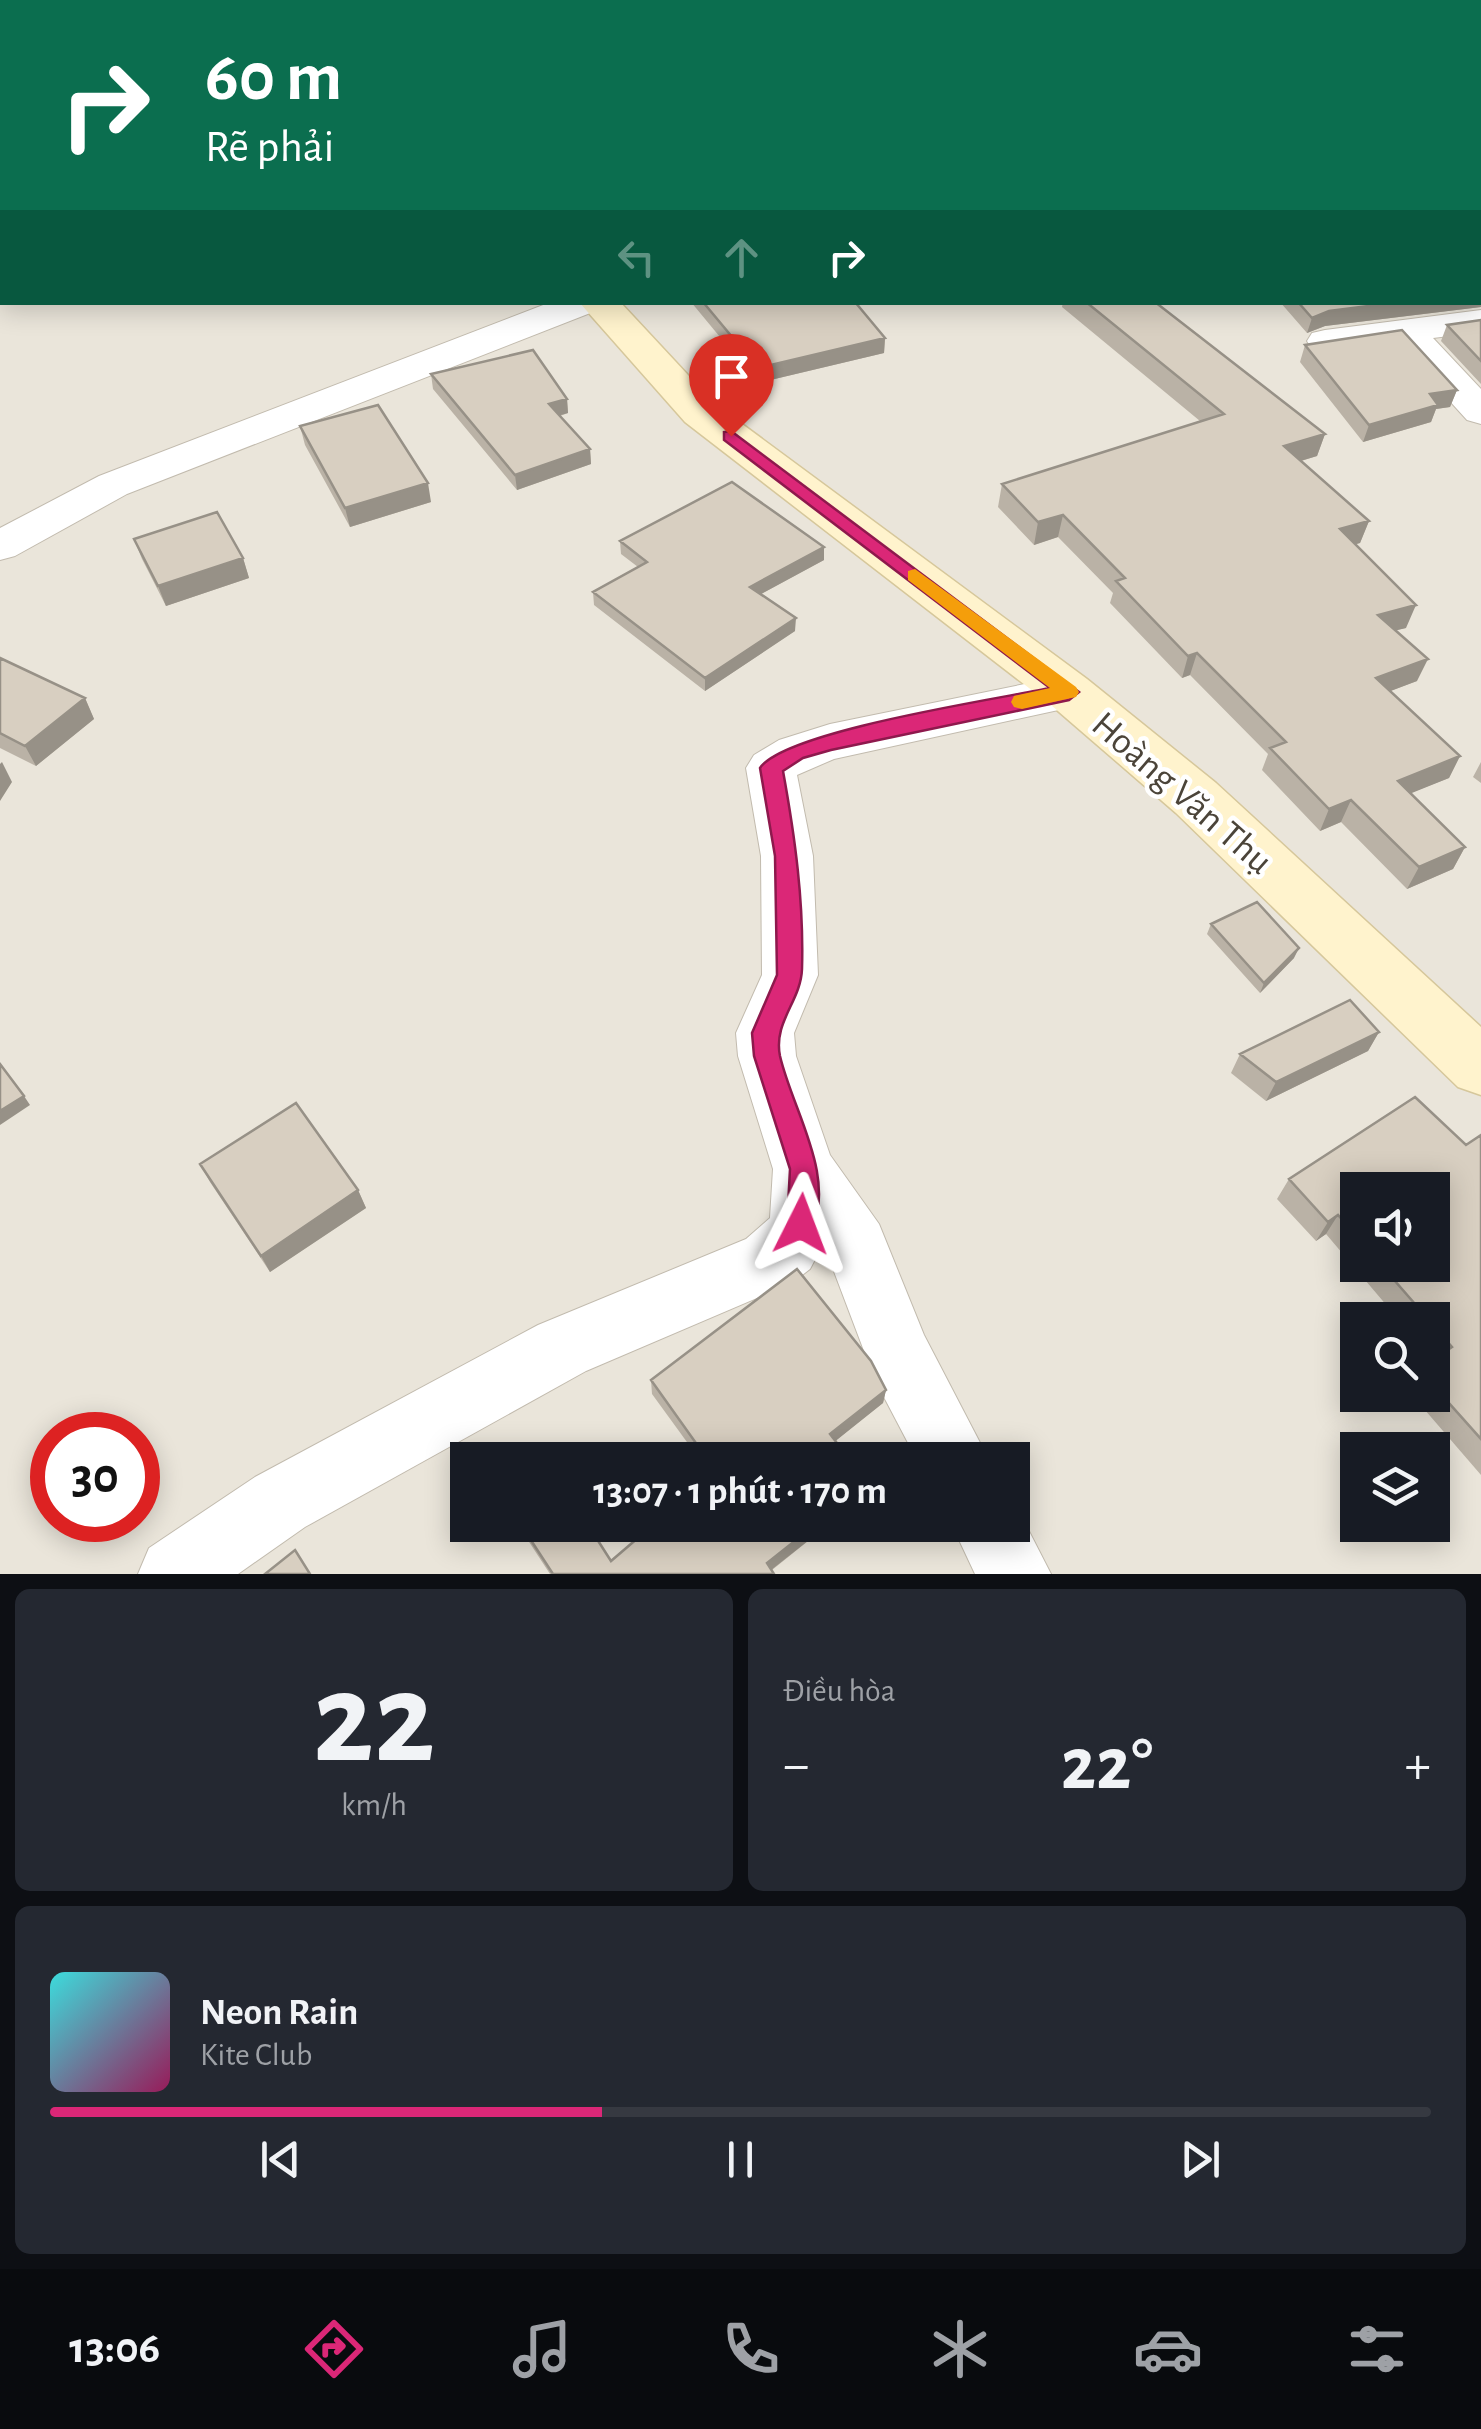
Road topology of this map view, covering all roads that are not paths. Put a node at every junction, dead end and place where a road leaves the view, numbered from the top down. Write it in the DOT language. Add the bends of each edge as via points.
graph roads {
  1 [pos="577,305"];
  2 [pos="601,305"];
  3 [pos="1481,321"];
  4 [pos="1406,332"];
  5 [pos="1325,341"];
  6 [pos="1481,412"];
  7 [pos="0,546"];
  8 [pos="1069,692"];
  9 [pos="1481,1067"];
  10 [pos="804,1169"];
  11 [pos="944,1442"];
  12 [pos="997,1542"];
  13 [pos="175,1574"];
  14 [pos="1014,1574"];
  1 -- 7 [label="street" via="113,485"];
  2 -- 8 [label="main road, Hoàng Văn Thụ" via="700,413"];
  3 -- 4 [label="street"];
  4 -- 5 [label="street"];
  4 -- 6 [label="street"];
  8 -- 9 [label="main road, Hoàng Văn Thụ" via="1196,798"];
  8 -- 10 [label="street" via="830,742 771,768 786,856 790,975 765,1033"];
  10 -- 11 [label="street" via="856,1245 899,1356"];
  10 -- 13 [label="street" via="801,1224 787,1248 769,1261 562,1348 280,1502"];
  12 -- 14 [label="street"];
}
